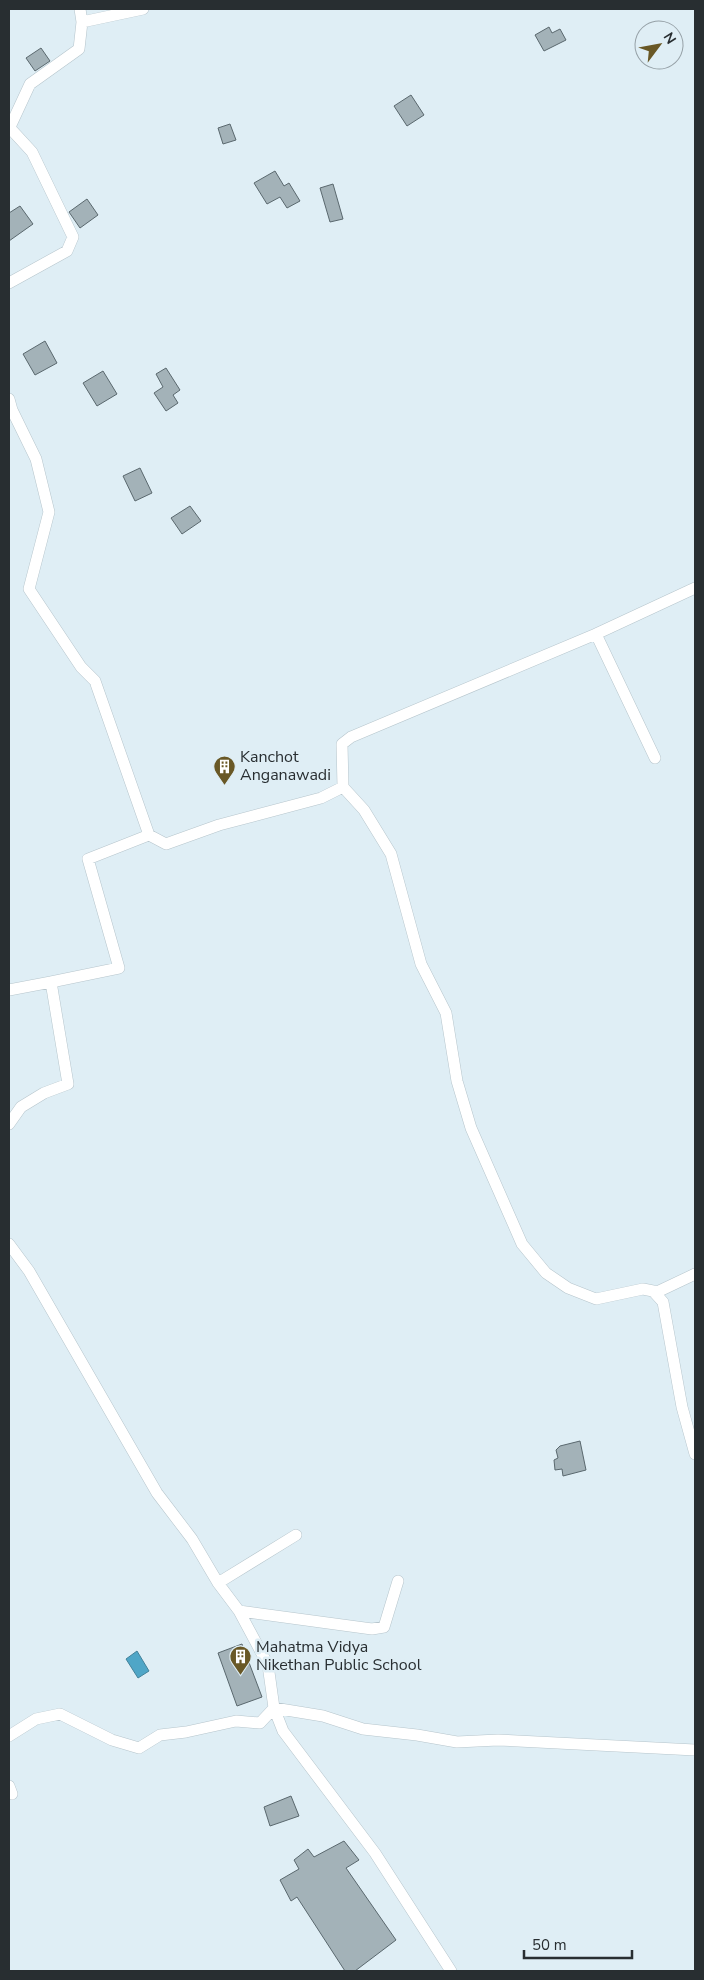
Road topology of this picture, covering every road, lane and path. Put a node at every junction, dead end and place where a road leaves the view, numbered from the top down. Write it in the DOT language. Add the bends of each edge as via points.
graph roads {
  1 [pos="80,9"];
  2 [pos="143,9"];
  3 [pos="82,22"];
  4 [pos="9,127"];
  5 [pos="9,283"];
  6 [pos="9,399"];
  7 [pos="695,588"];
  8 [pos="596,634"];
  9 [pos="655,758"];
  10 [pos="343,787"];
  11 [pos="149,835"];
  12 [pos="51,982"];
  13 [pos="9,990"];
  14 [pos="9,1124"];
  15 [pos="9,1244"];
  16 [pos="695,1274"];
  17 [pos="655,1293"];
  18 [pos="695,1454"];
  19 [pos="296,1535"];
  20 [pos="398,1581"];
  21 [pos="218,1583"];
  22 [pos="239,1611"];
  23 [pos="274,1708"];
  24 [pos="9,1736"];
  25 [pos="695,1750"];
  26 [pos="451,1971"];
  1 -- 3 [label="street"];
  2 -- 3 [label="street"];
  3 -- 4 [label="street" via="79,48 30,84"];
  4 -- 5 [label="street" via="32,152 73,237 67,252"];
  6 -- 11 [label="street" via="36,459 49,512 29,589 81,667 95,681"];
  7 -- 8 [label="street"];
  8 -- 9 [label="street"];
  8 -- 10 [label="street" via="351,737 342,744"];
  10 -- 11 [label="street" via="321,798 219,825 166,844"];
  10 -- 17 [label="street" via="364,810 392,854 421,964 446,1013 457,1081 471,1128 522,1244 546,1273 568,1288 596,1299 643,1288"];
  11 -- 12 [label="street" via="88,859 119,968"];
  12 -- 13 [label="street"];
  12 -- 14 [label="street" via="68,1084 21,1107"];
  15 -- 21 [label="street" via="29,1271 158,1493 192,1539"];
  16 -- 17 [label="street"];
  17 -- 18 [label="street" via="663,1302 682,1407"];
  19 -- 21 [label="street"];
  20 -- 22 [label="street" via="384,1626 372,1629"];
  21 -- 22 [label="street"];
  22 -- 23 [label="street" via="268,1665"];
  23 -- 24 [label="street" via="260,1723 236,1721 160,1735 138,1748 112,1740 60,1714 36,1719"];
  23 -- 25 [label="street" via="323,1716 363,1730 457,1742 498,1740"];
  23 -- 26 [label="street" via="283,1731 375,1852"];
}
